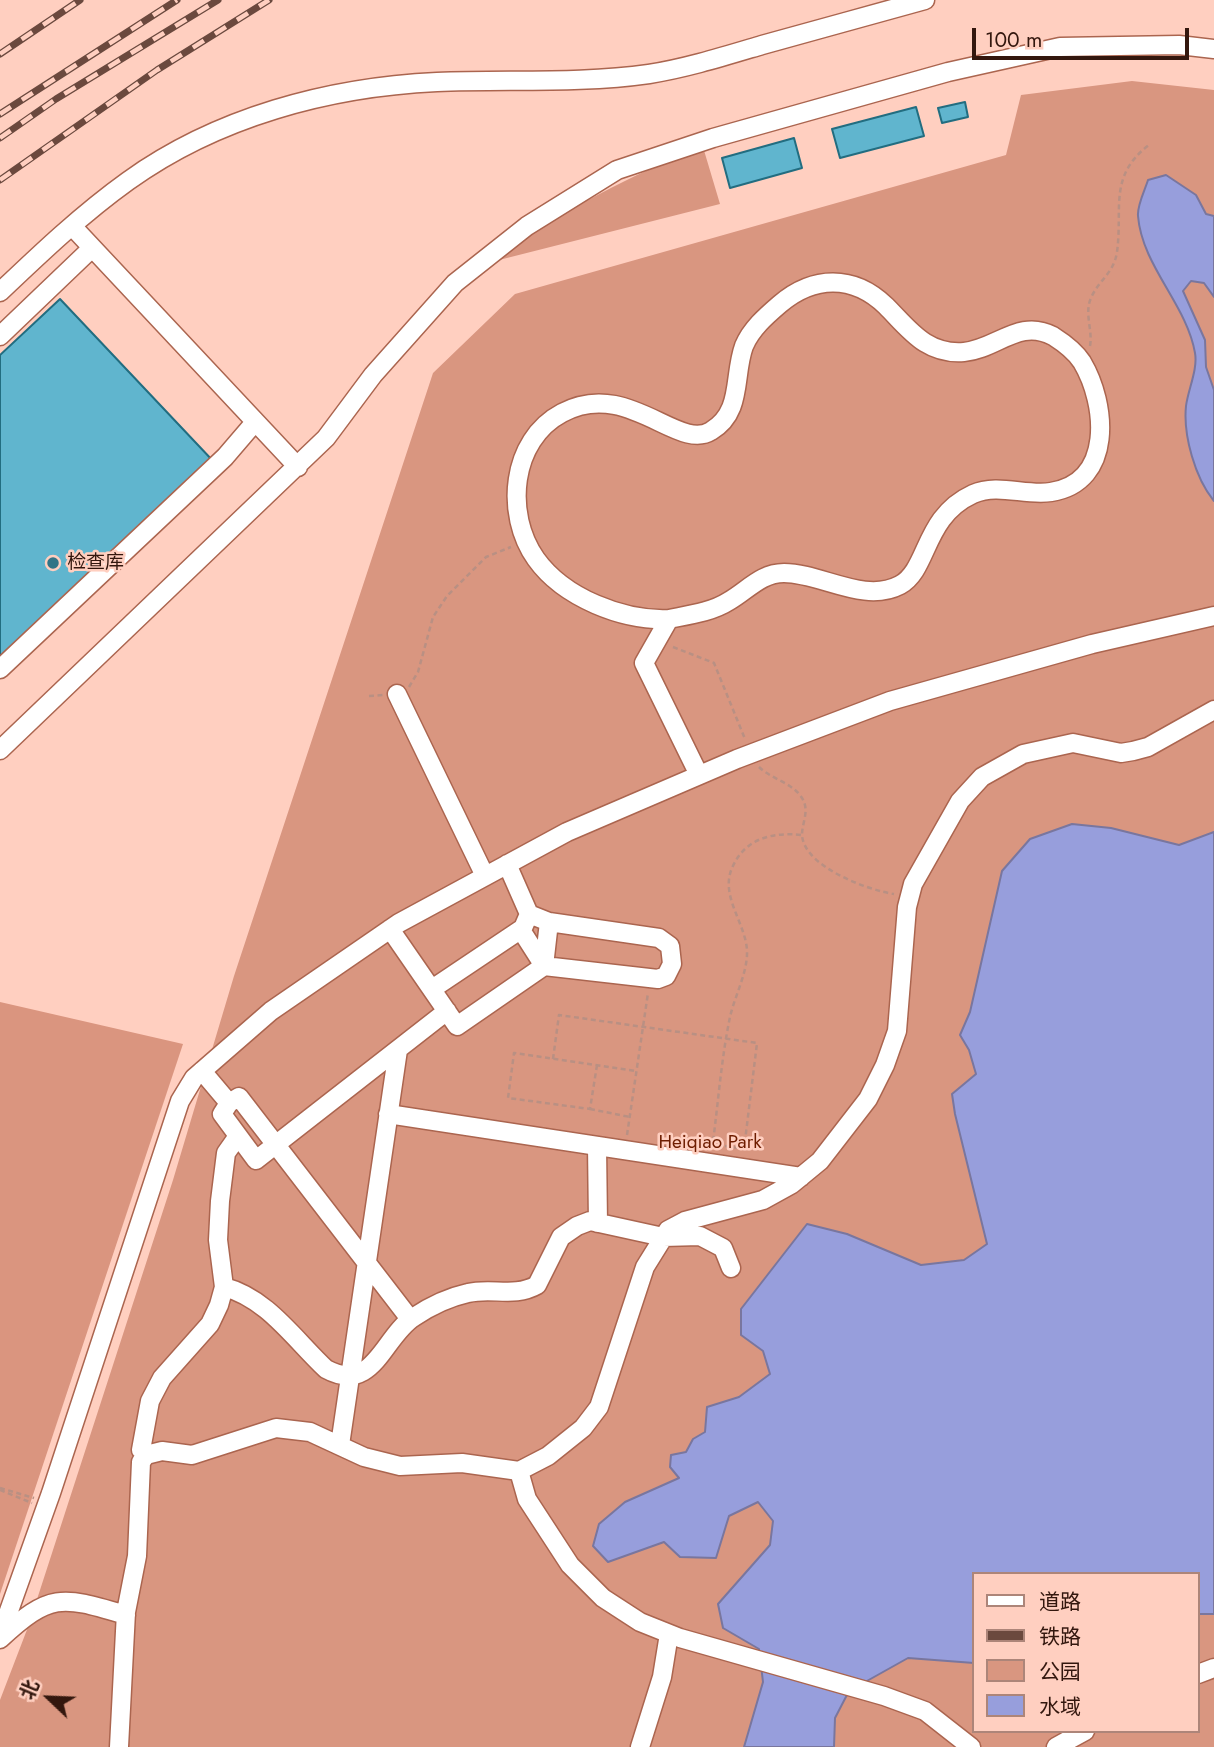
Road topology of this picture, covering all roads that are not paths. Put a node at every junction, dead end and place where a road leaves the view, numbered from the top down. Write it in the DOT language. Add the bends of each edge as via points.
graph roads {
  1 [pos="925,0"];
  2 [pos="1214,49"];
  3 [pos="72,226"];
  4 [pos="92,248"];
  5 [pos="0,292"];
  6 [pos="0,336"];
  7 [pos="255,422"];
  8 [pos="298,467"];
  9 [pos="1214,616"];
  10 [pos="669,619"];
  11 [pos="0,669"];
  12 [pos="397,694"];
  13 [pos="1214,710"];
  14 [pos="0,750"];
  15 [pos="699,775"];
  16 [pos="507,864"];
  17 [pos="485,876"];
  18 [pos="525,922"];
  19 [pos="549,922"];
  20 [pos="390,929"];
  21 [pos="544,966"];
  22 [pos="432,989"];
  23 [pos="447,1011"];
  24 [pos="398,1050"];
  25 [pos="202,1071"];
  26 [pos="229,1103"];
  27 [pos="388,1114"];
  28 [pos="238,1136"];
  29 [pos="275,1144"];
  30 [pos="597,1146"];
  31 [pos="801,1177"];
  32 [pos="598,1223"];
  33 [pos="663,1237"];
  34 [pos="367,1263"];
  35 [pos="731,1268"];
  36 [pos="224,1287"];
  37 [pos="410,1319"];
  38 [pos="350,1377"];
  39 [pos="340,1445"];
  40 [pos="141,1450"];
  41 [pos="519,1471"];
  42 [pos="125,1615"];
  43 [pos="669,1634"];
  44 [pos="0,1638"];
  45 [pos="1081,1733"];
  46 [pos="119,1747"];
  47 [pos="640,1747"];
  48 [pos="971,1747"];
  49 [pos="1056,1747"];
  1 -- 3 [label="street" via="650,73 596,79 435,82 311,98 224,129 172,154"];
  2 -- 8 [label="street" via="1179,45 1060,47 948,72 617,170 527,226 455,283"];
  3 -- 4 [label="street"];
  3 -- 5 [label="street"];
  4 -- 6 [label="street"];
  4 -- 7 [label="street"];
  7 -- 8 [label="street"];
  7 -- 11 [label="street" via="225,457"];
  8 -- 14 [label="street"];
  9 -- 15 [label="street" via="1092,644 890,701"];
  10 -- 10 [label="street" via="729,602 752,582 780,572 862,589 901,584 911,575 933,528 959,502 977,492 1053,492 1073,485 1092,459 1102,422 1100,401 1081,360 1039,330 1025,329 962,352 942,350 910,333 869,293 829,281 810,284 783,301 752,332 740,360 727,418 707,434 675,430 617,403 577,407 549,422 536,436 516,480 527,541 537,560 583,596 624,615"];
  10 -- 15 [label="street" via="644,663"];
  12 -- 17 [label="street"];
  13 -- 31 [label="street" via="1133,751 1121,753 1073,743 1023,754 982,777 960,801 926,856 910,896 897,1031 885,1065 868,1099"];
  15 -- 16 [label="street" via="567,832"];
  16 -- 17 [label="street"];
  16 -- 18 [label="street"];
  17 -- 20 [label="street"];
  18 -- 19 [label="street"];
  18 -- 21 [label="street"];
  18 -- 22 [label="street"];
  19 -- 21 [label="street"];
  19 -- 21 [label="street" via="659,938 670,946 673,964 666,976 650,979"];
  20 -- 22 [label="street"];
  20 -- 25 [label="street" via="271,1011"];
  21 -- 23 [label="street" via="457,1026"];
  22 -- 23 [label="street"];
  23 -- 24 [label="street"];
  24 -- 27 [label="street"];
  24 -- 29 [label="street"];
  25 -- 26 [label="street"];
  25 -- 44 [label="street" via="169,1126"];
  26 -- 28 [label="street" via="222,1114"];
  26 -- 29 [label="street" via="239,1097"];
  27 -- 30 [label="street"];
  27 -- 34 [label="street"];
  28 -- 29 [label="street" via="256,1160"];
  28 -- 36 [label="street" via="226,1153 220,1201"];
  29 -- 34 [label="street"];
  30 -- 31 [label="street"];
  30 -- 32 [label="street"];
  31 -- 33 [label="street" via="763,1200 685,1221"];
  32 -- 33 [label="street"];
  32 -- 37 [label="street" via="577,1226 561,1237 537,1285 526,1291 467,1293"];
  33 -- 35 [label="street" via="700,1236 713,1241 723,1248"];
  33 -- 41 [label="street" via="645,1267 599,1407 561,1446"];
  34 -- 37 [label="street"];
  34 -- 38 [label="street"];
  36 -- 38 [label="street" via="259,1302 326,1369"];
  36 -- 40 [label="street" via="210,1324 162,1378 150,1401"];
  37 -- 38 [label="street" via="372,1365"];
  38 -- 39 [label="street"];
  39 -- 41 [label="street" via="400,1466 462,1463"];
  39 -- 42 [label="street" via="310,1432 276,1428 192,1455 162,1451 146,1455 141,1462 137,1556"];
  41 -- 43 [label="street" via="527,1499 570,1565 603,1598 639,1622"];
  42 -- 44 [label="street" via="64,1599 28,1614"];
  42 -- 46 [label="street"];
  43 -- 47 [label="street" via="662,1677"];
  43 -- 48 [label="street" via="925,1711"];
  45 -- 49 [label="street"];
}
